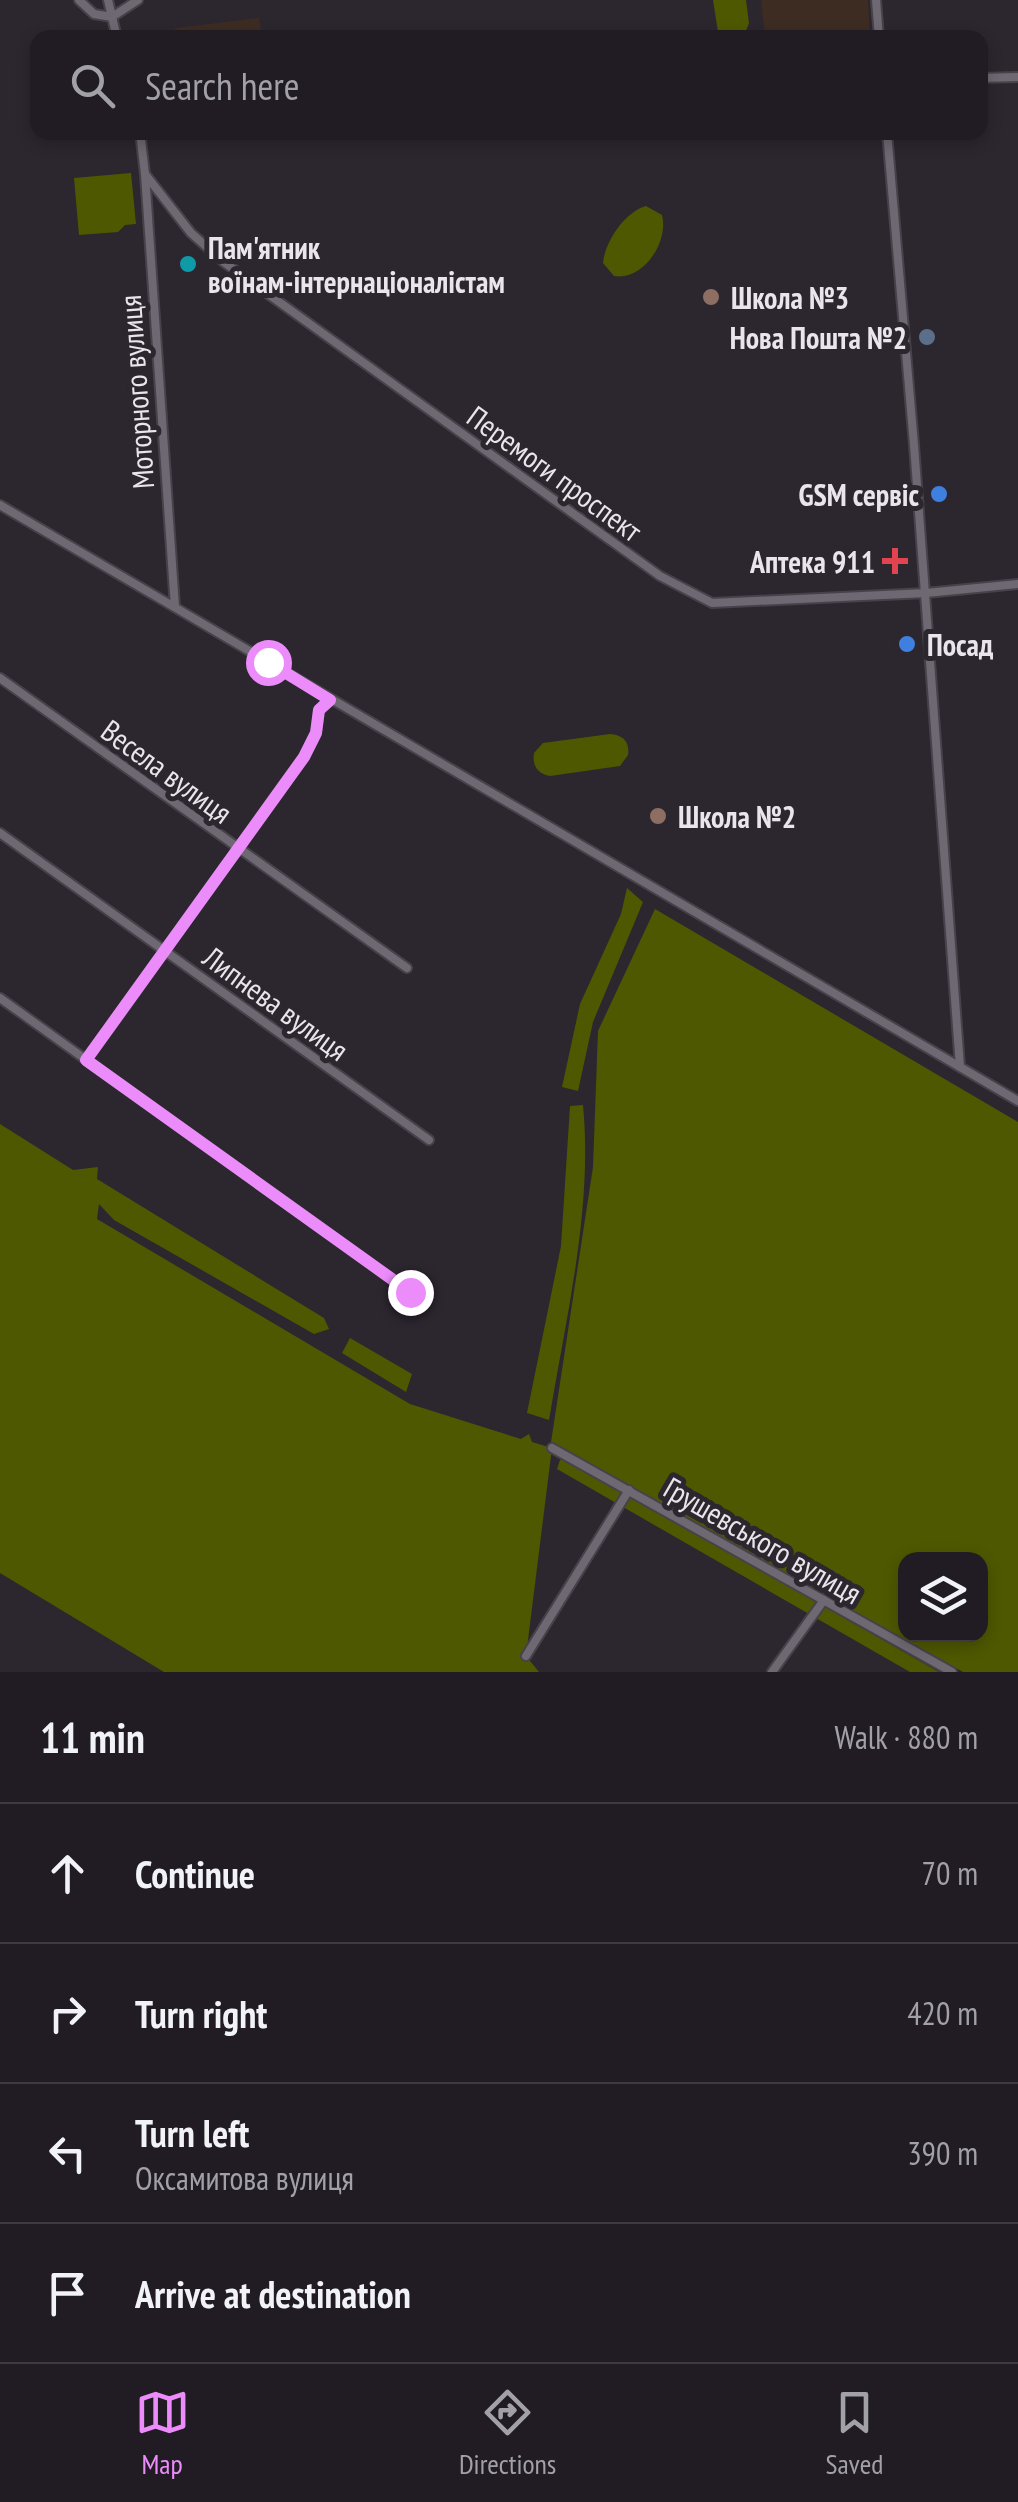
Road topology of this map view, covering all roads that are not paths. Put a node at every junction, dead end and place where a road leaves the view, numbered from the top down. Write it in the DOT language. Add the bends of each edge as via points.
graph roads {
  1 [pos="79,0"];
  2 [pos="108,0"];
  3 [pos="138,0"];
  4 [pos="876,0"];
  5 [pos="112,17"];
  6 [pos="115,30"];
  7 [pos="878,30"];
  8 [pos="988,78"];
  9 [pos="1018,78"];
  10 [pos="141,140"];
  11 [pos="888,140"];
  12 [pos="145,174"];
  13 [pos="0,505"];
  14 [pos="1018,584"];
  15 [pos="926,593"];
  16 [pos="175,607"];
  17 [pos="0,678"];
  18 [pos="330,700"];
  19 [pos="0,833"];
  20 [pos="237,850"];
  21 [pos="166,952"];
  22 [pos="407,968"];
  23 [pos="0,998"];
  24 [pos="86,1060"];
  25 [pos="960,1067"];
  26 [pos="1018,1101"];
  27 [pos="429,1140"];
  28 [pos="410,1292"];
  29 [pos="552,1448"];
  30 [pos="629,1490"];
  31 [pos="824,1600"];
  32 [pos="526,1656"];
  33 [pos="772,1672"];
  34 [pos="952,1672"];
  1 -- 5 [label="street" via="94,14"];
  2 -- 5 [label="street"];
  3 -- 5 [label="street"];
  4 -- 7 [label="street"];
  5 -- 6 [label="street"];
  8 -- 9 [label="street"];
  10 -- 12 [label="street, Моторного вулиця"];
  11 -- 15 [label="street"];
  12 -- 15 [label="street, Перемоги проспект" via="224,264 660,576 712,603"];
  12 -- 16 [label="street, Моторного вулиця"];
  13 -- 16 [label="street"];
  14 -- 15 [label="street, Перемоги проспект"];
  15 -- 25 [label="street"];
  16 -- 18 [label="street"];
  17 -- 20 [label="street, Весела вулиця"];
  18 -- 20 [label="street" via="319,710 304,757"];
  18 -- 25 [label="street"];
  19 -- 21 [label="street, Липнева вулиця"];
  20 -- 21 [label="street"];
  20 -- 22 [label="street, Весела вулиця"];
  21 -- 24 [label="street"];
  21 -- 27 [label="street, Липнева вулиця"];
  23 -- 24 [label="street"];
  24 -- 28 [label="street"];
  25 -- 26 [label="street"];
  29 -- 30 [label="street, Грушевського вулиця"];
  30 -- 31 [label="street, Грушевського вулиця"];
  30 -- 32 [label="street"];
  31 -- 33 [label="street"];
  31 -- 34 [label="street, Грушевського вулиця"];
}
